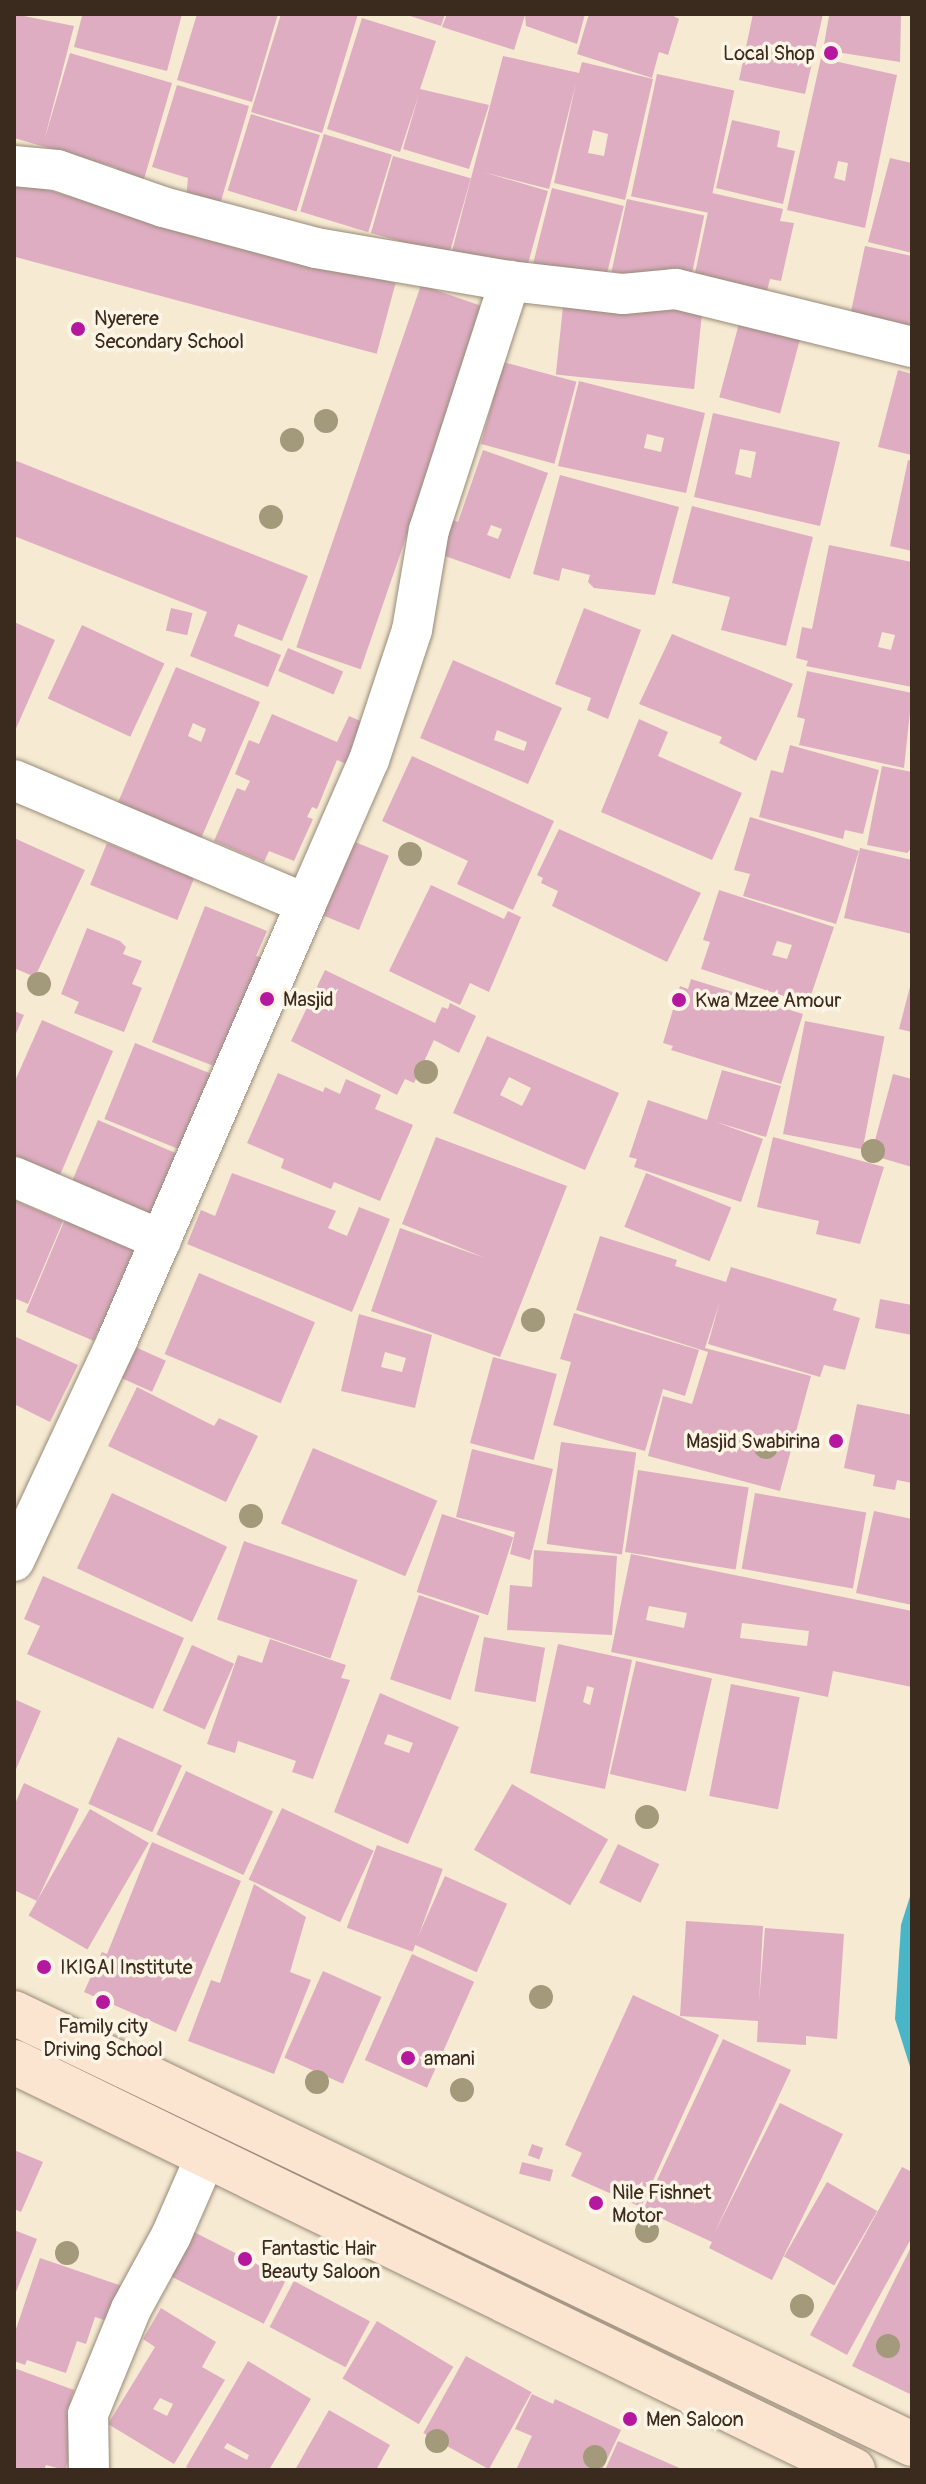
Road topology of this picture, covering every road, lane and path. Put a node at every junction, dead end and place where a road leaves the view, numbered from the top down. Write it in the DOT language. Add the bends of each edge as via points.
graph roads {
  1 [pos="14,166"];
  2 [pos="510,281"];
  3 [pos="912,347"];
  4 [pos="14,780"];
  5 [pos="306,904"];
  6 [pos="14,1177"];
  7 [pos="161,1240"];
  8 [pos="14,1561"];
  9 [pos="14,2013"];
  10 [pos="14,2062"];
  11 [pos="206,2156"];
  12 [pos="912,2444"];
  13 [pos="89,2470"];
  14 [pos="853,2470"];
  1 -- 2 [label="street" via="57,170 163,207 316,248"];
  2 -- 3 [label="street" via="623,294 676,289"];
  2 -- 5 [label="street" via="429,530 412,630 369,760"];
  4 -- 5 [label="street"];
  5 -- 7 [label="street"];
  6 -- 7 [label="street"];
  7 -- 8 [label="street"];
  9 -- 12 [label="main road"];
  10 -- 11 [label="main road"];
  11 -- 13 [label="street" via="131,2309 88,2414"];
  11 -- 14 [label="main road"];
}
